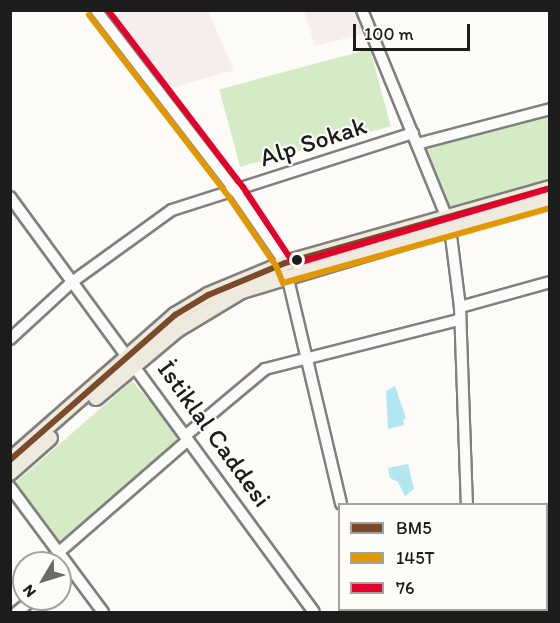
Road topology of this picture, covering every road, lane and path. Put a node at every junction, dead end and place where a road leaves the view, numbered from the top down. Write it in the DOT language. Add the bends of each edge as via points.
graph roads {
  1 [pos="96,10"];
  2 [pos="362,10"];
  3 [pos="549,109"];
  4 [pos="415,138"];
  5 [pos="549,188"];
  6 [pos="236,192"];
  7 [pos="10,197"];
  8 [pos="549,198"];
  9 [pos="449,223"];
  10 [pos="286,269"];
  11 [pos="72,282"];
  12 [pos="549,282"];
  13 [pos="460,307"];
  14 [pos="458,320"];
  15 [pos="10,339"];
  16 [pos="308,358"];
  17 [pos="132,362"];
  18 [pos="187,438"];
  19 [pos="10,460"];
  20 [pos="10,473"];
  21 [pos="10,487"];
  22 [pos="341,503"];
  23 [pos="467,503"];
  24 [pos="57,551"];
  25 [pos="60,551"];
  26 [pos="72,571"];
  27 [pos="103,612"];
  28 [pos="314,612"];
  1 -- 6 [label="street"];
  2 -- 4 [label="street"];
  3 -- 4 [label="street, Alp Sokak"];
  4 -- 6 [label="street, Alp Sokak"];
  4 -- 9 [label="street"];
  5 -- 9 [label="main road"];
  6 -- 10 [label="street"];
  6 -- 11 [label="street, Alp Sokak" via="172,210"];
  7 -- 11 [label="street, İstiklal Caddesi"];
  8 -- 9 [label="main road"];
  9 -- 10 [label="main road"];
  9 -- 13 [label="street"];
  10 -- 16 [label="street"];
  10 -- 17 [label="main road" via="243,278 183,310"];
  11 -- 15 [label="street, Alp Sokak"];
  11 -- 17 [label="street, İstiklal Caddesi"];
  12 -- 13 [label="street"];
  13 -- 14 [label="street"];
  14 -- 16 [label="street"];
  14 -- 23 [label="street"];
  16 -- 18 [label="street" via="265,369 250,378"];
  16 -- 22 [label="street"];
  17 -- 18 [label="street, İstiklal Caddesi"];
  17 -- 19 [label="main road"];
  17 -- 20 [label="main road"];
  18 -- 25 [label="street"];
  18 -- 28 [label="street, İstiklal Caddesi"];
  21 -- 24 [label="street"];
  26 -- 27 [label="street"];
}
